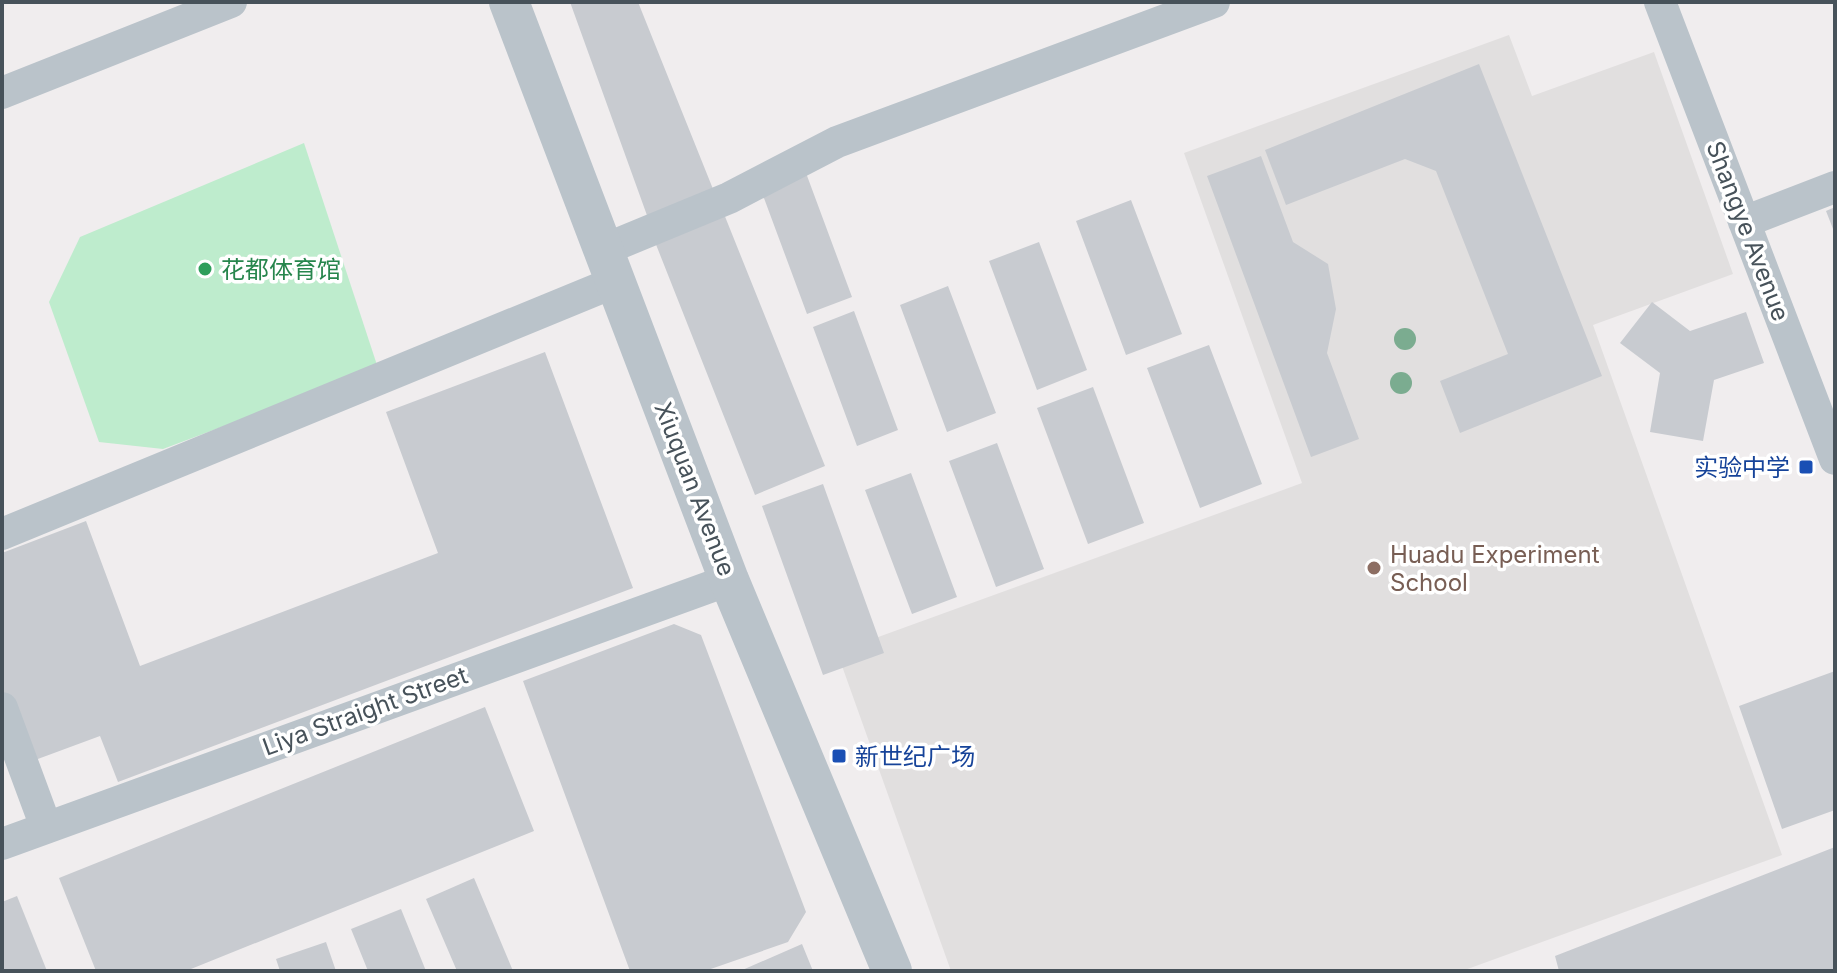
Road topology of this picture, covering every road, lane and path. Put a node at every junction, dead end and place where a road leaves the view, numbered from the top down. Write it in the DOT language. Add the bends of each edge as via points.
graph roads {
  1 [pos="231,2"];
  2 [pos="509,2"];
  3 [pos="1214,2"];
  4 [pos="1660,2"];
  5 [pos="2,93"];
  6 [pos="1835,187"];
  7 [pos="1744,222"];
  8 [pos="609,266"];
  9 [pos="1835,459"];
  10 [pos="2,534"];
  11 [pos="729,580"];
  12 [pos="2,708"];
  13 [pos="46,827"];
  14 [pos="2,844"];
  15 [pos="892,971"];
  1 -- 5 [label="street"];
  2 -- 8 [label="street, Xiuquan Avenue"];
  3 -- 8 [label="street" via="837,142"];
  4 -- 7 [label="street, Shangye Avenue"];
  6 -- 7 [label="street"];
  7 -- 9 [label="street, Shangye Avenue"];
  8 -- 10 [label="street"];
  8 -- 11 [label="street, Xiuquan Avenue"];
  11 -- 13 [label="street, Liya Straight Street"];
  11 -- 15 [label="street, Xiuquan Avenue"];
  12 -- 13 [label="street"];
  13 -- 14 [label="street, Liya Straight Street"];
}
